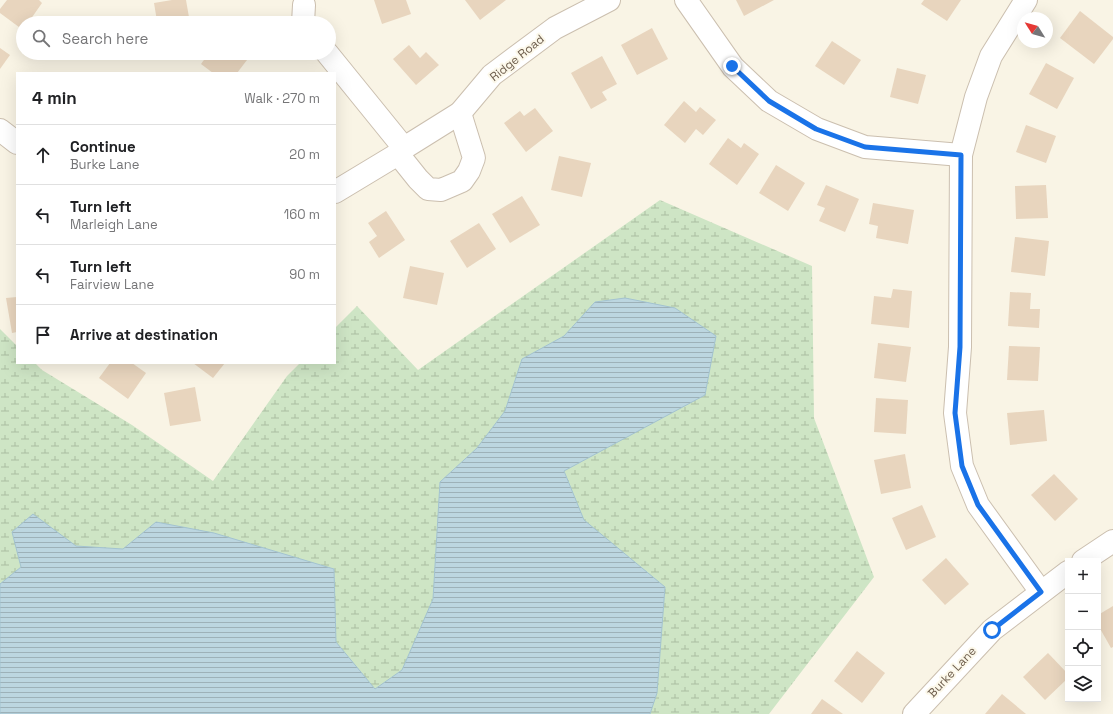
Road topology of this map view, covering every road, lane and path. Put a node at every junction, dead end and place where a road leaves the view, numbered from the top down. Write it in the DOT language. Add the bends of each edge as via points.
graph roads {
  1 [pos="609,0"];
  2 [pos="686,0"];
  3 [pos="1026,0"];
  4 [pos="332,60"];
  5 [pos="460,113"];
  6 [pos="0,130"];
  7 [pos="16,142"];
  8 [pos="401,151"];
  9 [pos="961,155"];
  10 [pos="336,191"];
  11 [pos="1113,541"];
  12 [pos="1088,558"];
  13 [pos="1065,574"];
  14 [pos="1041,592"];
  15 [pos="914,714"];
  1 -- 5 [label="street, Ridge Road" via="555,28 492,75"];
  2 -- 9 [label="street" via="732,66 769,101 816,129 865,147"];
  3 -- 9 [label="street" via="992,56 976,97"];
  4 -- 8 [label="street"];
  5 -- 8 [label="street, Ridge Road"];
  5 -- 8 [label="street" via="474,158 470,172 462,181 441,190 428,188 418,179"];
  6 -- 7 [label="street"];
  8 -- 10 [label="street, Ridge Road"];
  9 -- 14 [label="street" via="960,347 955,413 962,466 978,505"];
  11 -- 12 [label="street"];
  13 -- 14 [label="street, Burke Lane"];
  14 -- 15 [label="street, Burke Lane" via="992,630"];
}
